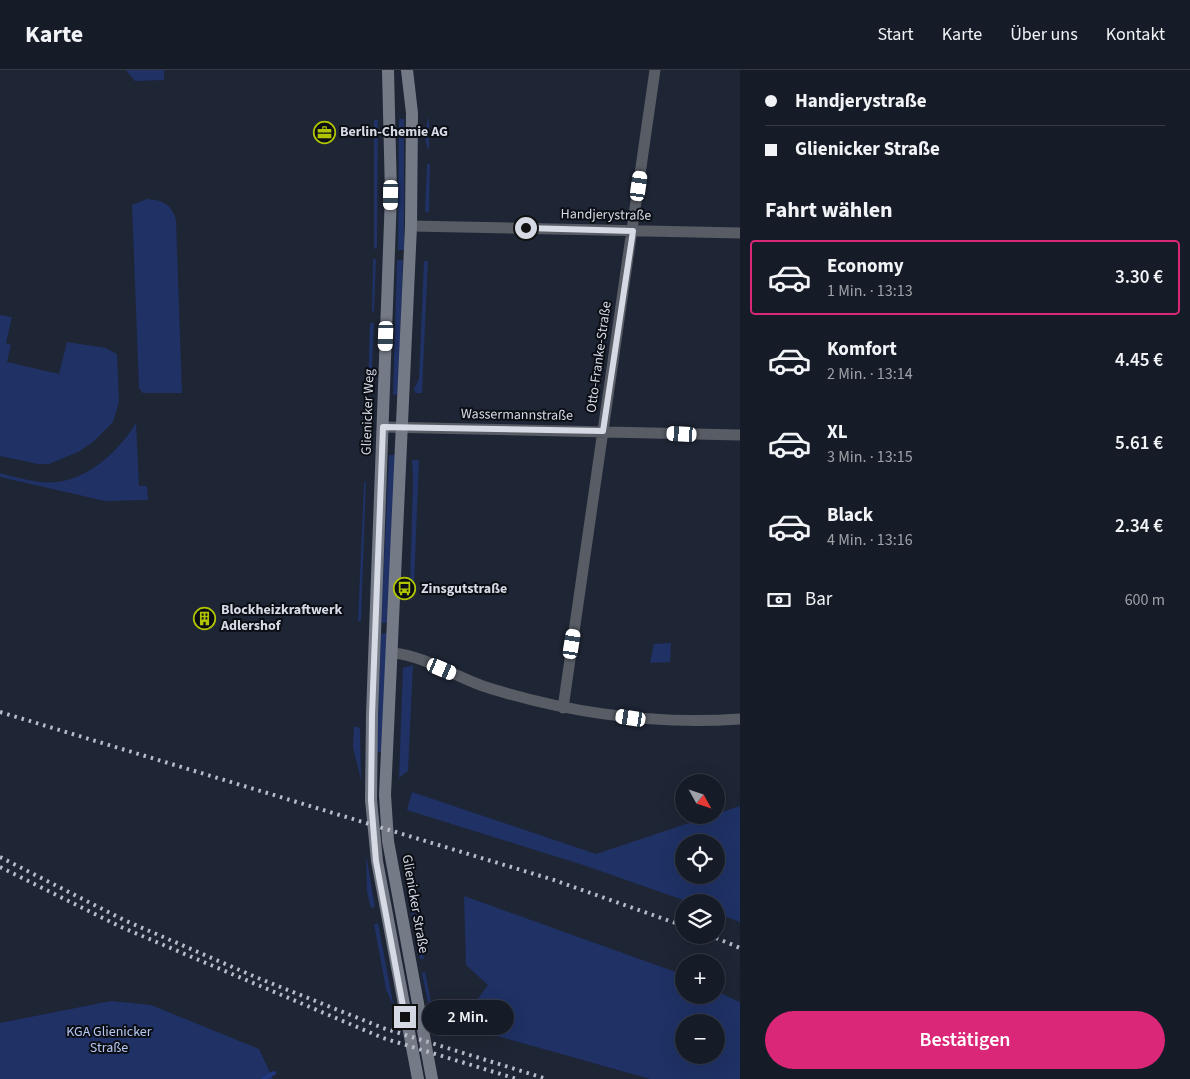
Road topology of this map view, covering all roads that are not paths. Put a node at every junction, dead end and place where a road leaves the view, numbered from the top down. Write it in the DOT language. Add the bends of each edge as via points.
graph roads {
  1 [pos="388,70"];
  2 [pos="407,70"];
  3 [pos="655,70"];
  4 [pos="411,226"];
  5 [pos="633,231"];
  6 [pos="740,233"];
  7 [pos="383,427"];
  8 [pos="403,427"];
  9 [pos="603,431"];
  10 [pos="740,435"];
  11 [pos="393,653"];
  12 [pos="563,708"];
  13 [pos="740,718"];
  14 [pos="418,1079"];
  15 [pos="432,1079"];
  1 -- 7 [label="main road, Glienicker Weg" via="391,195"];
  2 -- 4 [label="main road" via="412,113"];
  3 -- 5 [label="street, Otto-Franke-Straße"];
  4 -- 5 [label="street, Handjerystraße"];
  4 -- 8 [label="main road"];
  5 -- 6 [label="street, Handjerystraße"];
  5 -- 9 [label="street, Otto-Franke-Straße"];
  7 -- 8 [label="street, Wassermannstraße"];
  7 -- 14 [label="main road, Glienicker Weg" via="370,755 376,861"];
  8 -- 9 [label="street, Wassermannstraße"];
  8 -- 11 [label="main road"];
  9 -- 10 [label="street, Wassermannstraße"];
  9 -- 12 [label="street, Otto-Franke-Straße"];
  11 -- 12 [label="street" via="414,657 483,686"];
  11 -- 15 [label="main road, Glienicker Straße" via="385,795 388,841"];
  12 -- 13 [label="street" via="657,720"];
}
